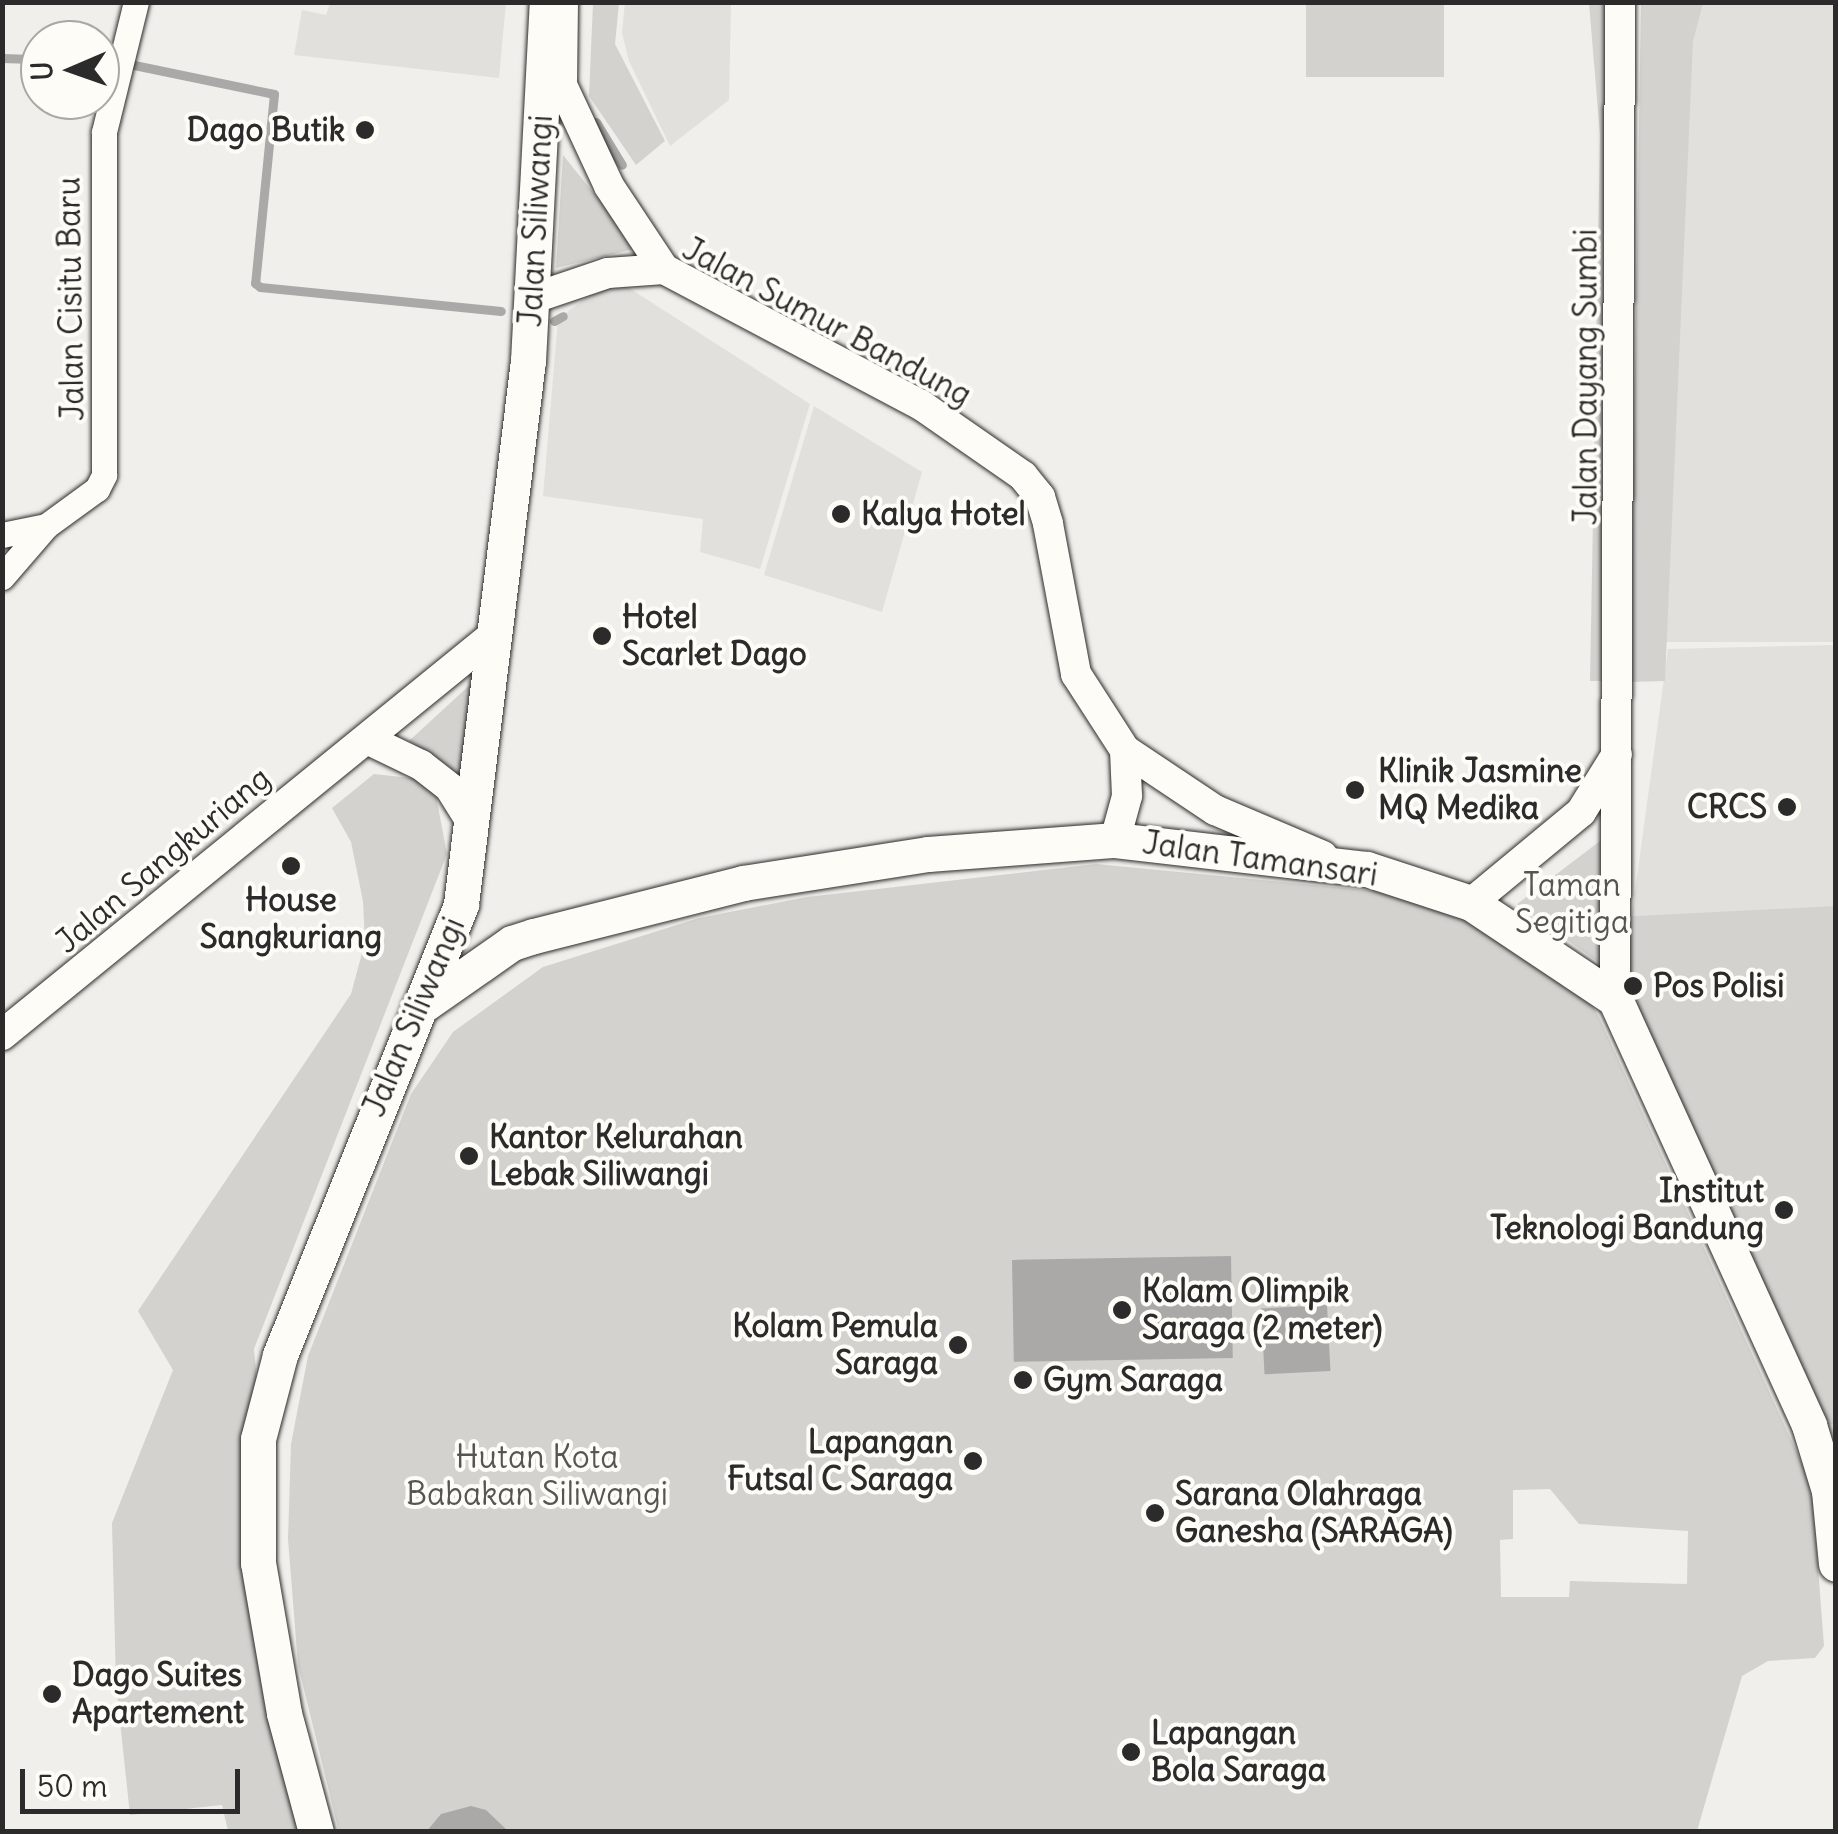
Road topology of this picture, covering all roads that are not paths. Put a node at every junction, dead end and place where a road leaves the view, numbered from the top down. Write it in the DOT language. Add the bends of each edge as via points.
graph roads {
  1 [pos="136,2"];
  2 [pos="546,2"];
  3 [pos="563,2"];
  4 [pos="1620,2"];
  5 [pos="664,269"];
  6 [pos="531,299"];
  7 [pos="46,526"];
  8 [pos="2,535"];
  9 [pos="2,577"];
  10 [pos="496,633"];
  11 [pos="369,740"];
  12 [pos="1125,750"];
  13 [pos="1619,752"];
  14 [pos="469,819"];
  15 [pos="1116,840"];
  16 [pos="1367,869"];
  17 [pos="1472,903"];
  18 [pos="461,904"];
  19 [pos="512,943"];
  20 [pos="1615,999"];
  21 [pos="418,1009"];
  22 [pos="2,1035"];
  23 [pos="1836,1564"];
  24 [pos="316,1832"];
  1 -- 7 [label="street, Jalan Cisitu Baru" via="103,147 104,475 97,489"];
  2 -- 6 [label="main road, Jalan Siliwangi"];
  3 -- 5 [label="street, Jalan Siliwangi" via="562,85 608,186"];
  4 -- 13 [label="street, Jalan Dayang Sumbi"];
  5 -- 6 [label="street, Jalan Sumur Bandung" via="608,273"];
  5 -- 12 [label="street, Jalan Sumur Bandung" via="921,405 1023,476 1040,496 1048,524 1076,674"];
  6 -- 10 [label="main road, Jalan Siliwangi"];
  7 -- 8 [label="street, Jalan Cisitu Baru"];
  7 -- 9 [label="street"];
  10 -- 11 [label="street, Jalan Sangkuriang"];
  10 -- 14 [label="main road, Jalan Siliwangi"];
  11 -- 14 [label="street" via="421,765 450,788"];
  11 -- 22 [label="street, Jalan Sangkuriang"];
  12 -- 15 [label="street" via="1128,796"];
  12 -- 16 [label="street, Jalan Sumur Bandung" via="1264,834"];
  13 -- 17 [label="street" via="1582,812"];
  13 -- 20 [label="street, Jalan Dayang Sumbi"];
  14 -- 18 [label="main road, Jalan Siliwangi"];
  15 -- 16 [label="main road, Jalan Tamansari"];
  15 -- 19 [label="main road, Jalan Tamansari" via="928,854 743,883"];
  16 -- 17 [label="main road, Jalan Tamansari"];
  17 -- 20 [label="main road, Jalan Tamansari"];
  18 -- 19 [label="main road"];
  18 -- 21 [label="main road, Jalan Siliwangi"];
  19 -- 21 [label="main road, Jalan Tamansari"];
  20 -- 23 [label="main road" via="1809,1424 1829,1491"];
  21 -- 24 [label="main road, Jalan Siliwangi" via="280,1354 258,1439 258,1563 284,1713"];
}
